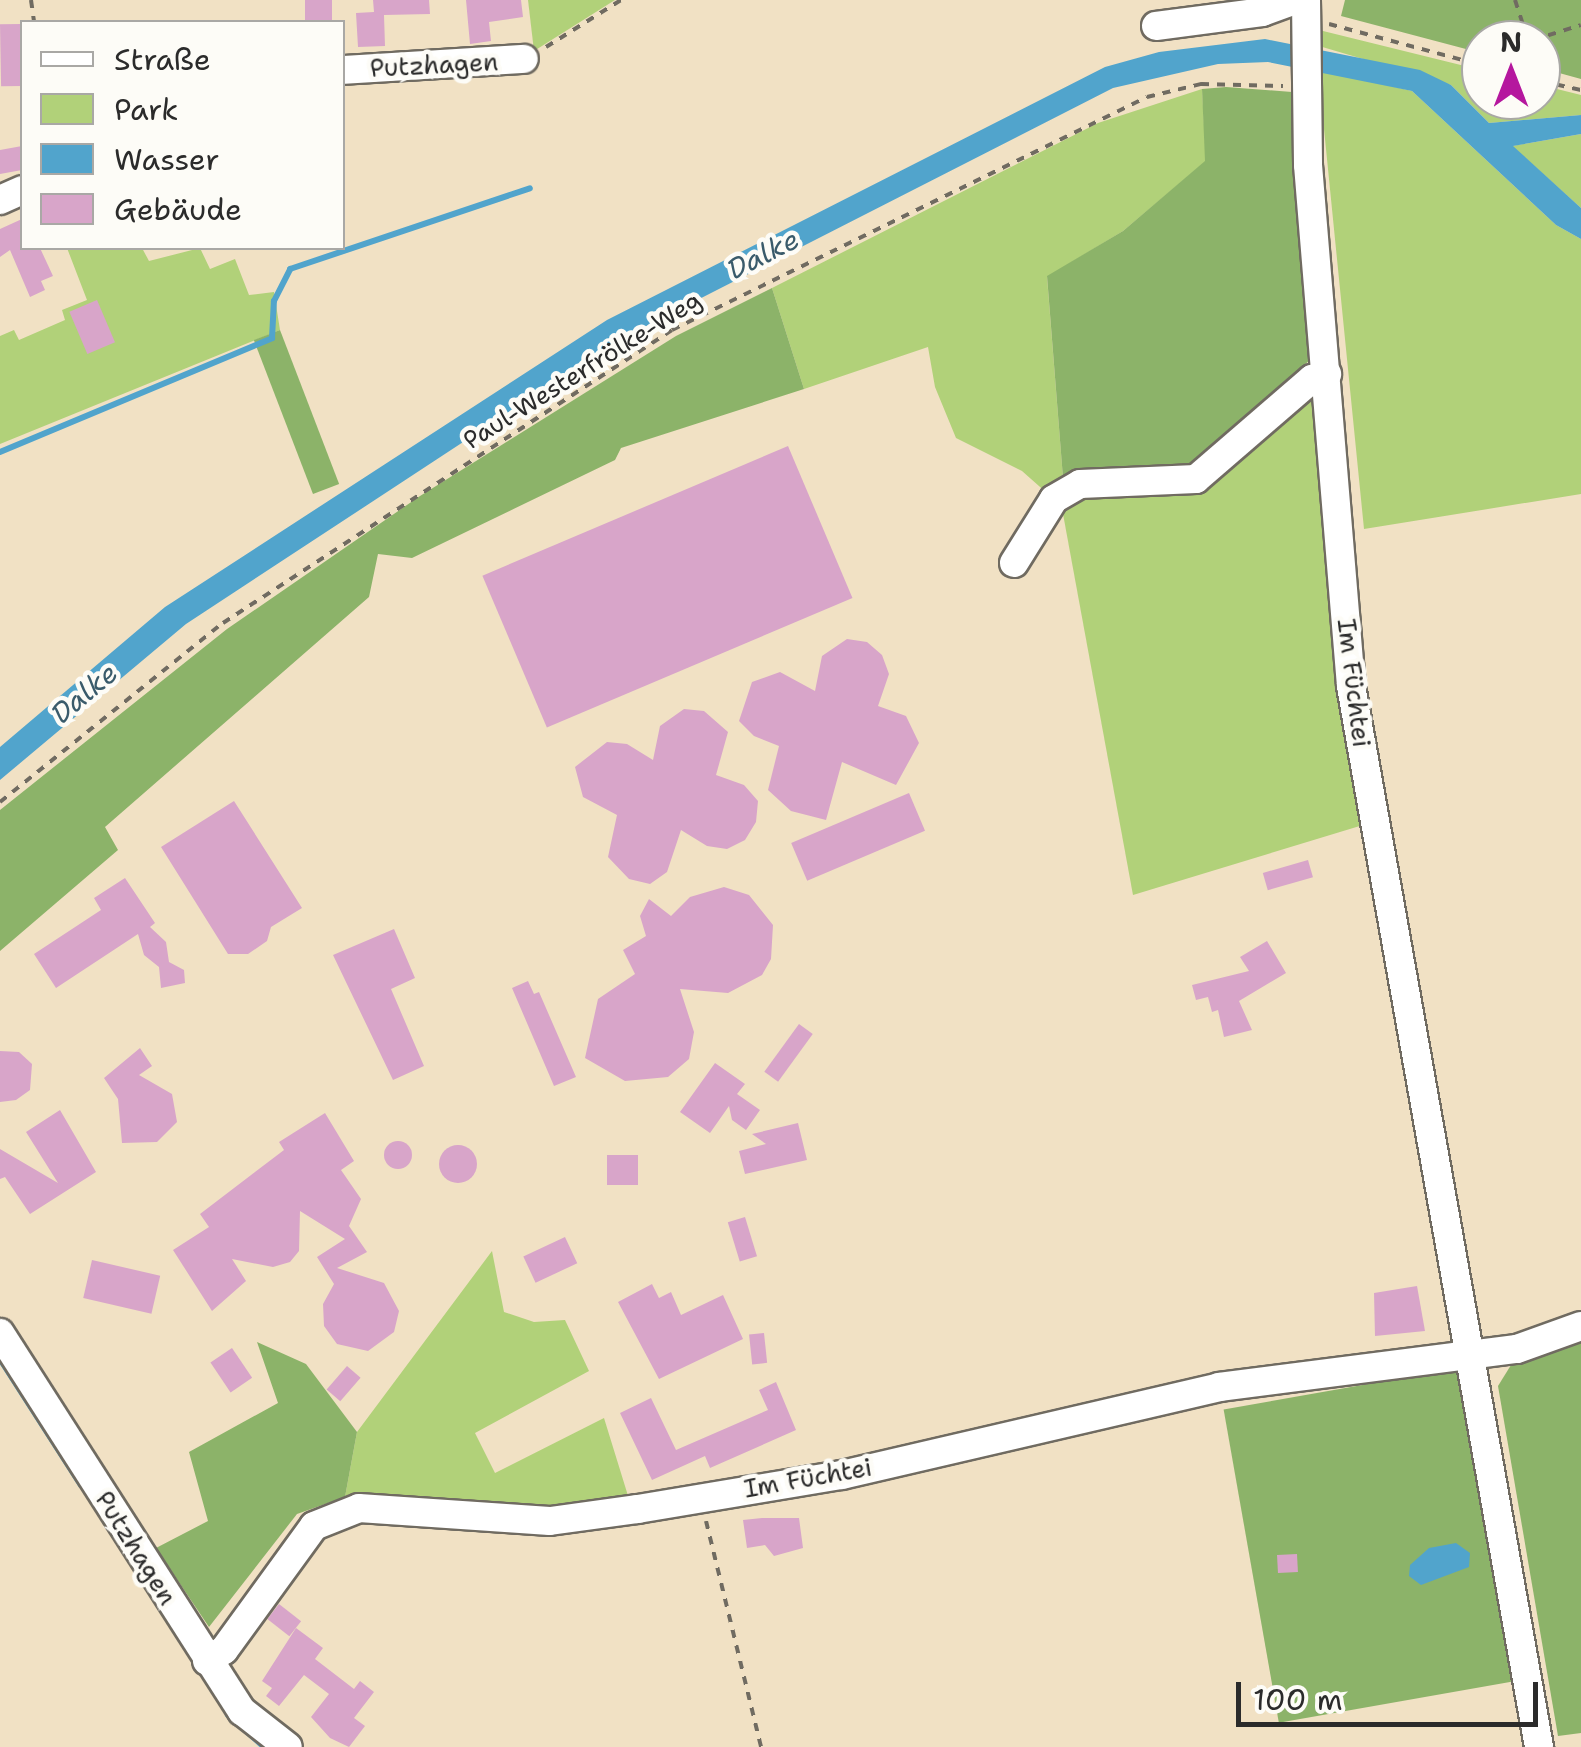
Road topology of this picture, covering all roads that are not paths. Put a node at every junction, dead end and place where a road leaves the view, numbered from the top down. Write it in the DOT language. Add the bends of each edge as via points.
graph roads {
  1 [pos="1303,11"];
  2 [pos="1156,26"];
  3 [pos="524,59"];
  4 [pos="345,70"];
  5 [pos="1327,374"];
  6 [pos="1014,563"];
  7 [pos="1581,1326"];
  8 [pos="0,1333"];
  9 [pos="1471,1358"];
  10 [pos="207,1661"];
  11 [pos="288,1747"];
  12 [pos="1540,1747"];
  1 -- 2 [label="street"];
  1 -- 5 [label="street, Im Füchtei"];
  3 -- 4 [label="street, Putzhagen"];
  5 -- 6 [label="street" via="1196,479 1080,484 1054,499"];
  5 -- 9 [label="street, Im Füchtei" via="1351,686"];
  7 -- 9 [label="street"];
  8 -- 10 [label="street, Putzhagen"];
  9 -- 10 [label="street, Im Füchtei" via="1218,1387 842,1475 550,1522 359,1508 314,1526 224,1650"];
  9 -- 12 [label="street, Im Füchtei"];
  10 -- 11 [label="street, Putzhagen" via="242,1712"];
}
